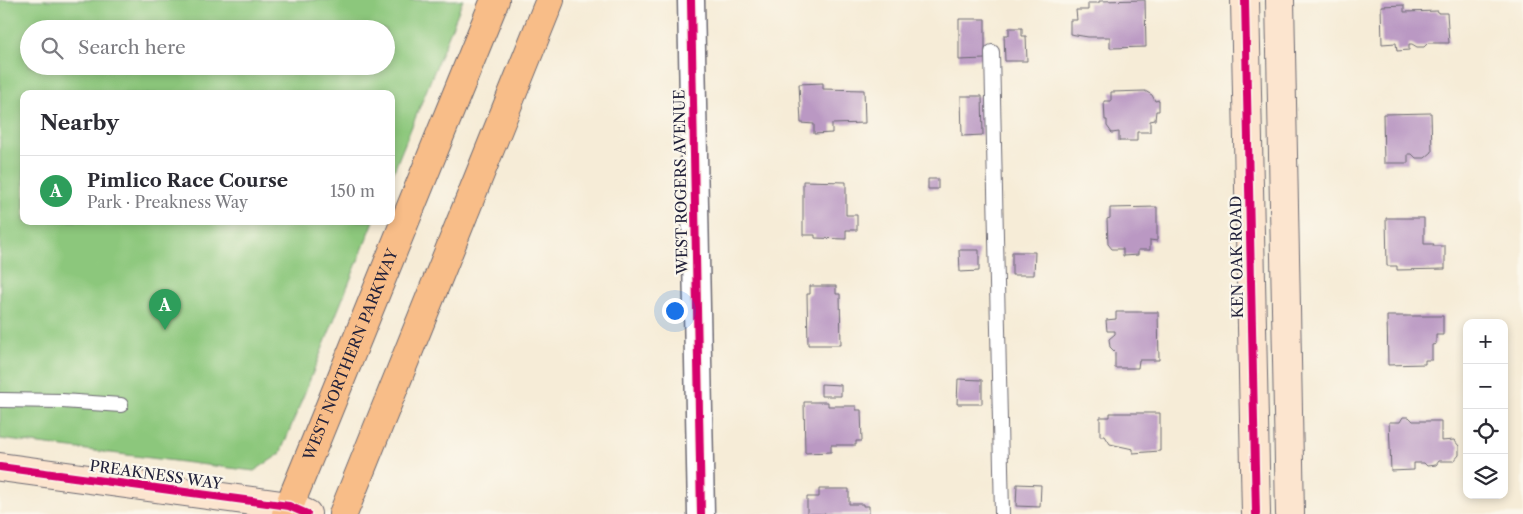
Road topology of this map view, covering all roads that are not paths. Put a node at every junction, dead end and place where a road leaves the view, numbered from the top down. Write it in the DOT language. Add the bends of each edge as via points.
graph roads {
  1 [pos="495,0"];
  2 [pos="550,0"];
  3 [pos="691,0"];
  4 [pos="1245,0"];
  5 [pos="1280,0"];
  6 [pos="992,52"];
  7 [pos="0,400"];
  8 [pos="122,405"];
  9 [pos="0,467"];
  10 [pos="294,511"];
  11 [pos="343,514"];
  12 [pos="701,514"];
  13 [pos="1002,514"];
  14 [pos="1256,514"];
  15 [pos="1290,514"];
  1 -- 10 [label="main road, WEST NORTHERN PARKWAY"];
  2 -- 11 [label="main road"];
  3 -- 12 [label="street, WEST ROGERS AVENUE"];
  4 -- 14 [label="street, KEN OAK ROAD"];
  5 -- 15 [label="street"];
  6 -- 13 [label="lane"];
  7 -- 8 [label="lane" via="62,400"];
  9 -- 10 [label="street, PREAKNESS WAY"];
}
